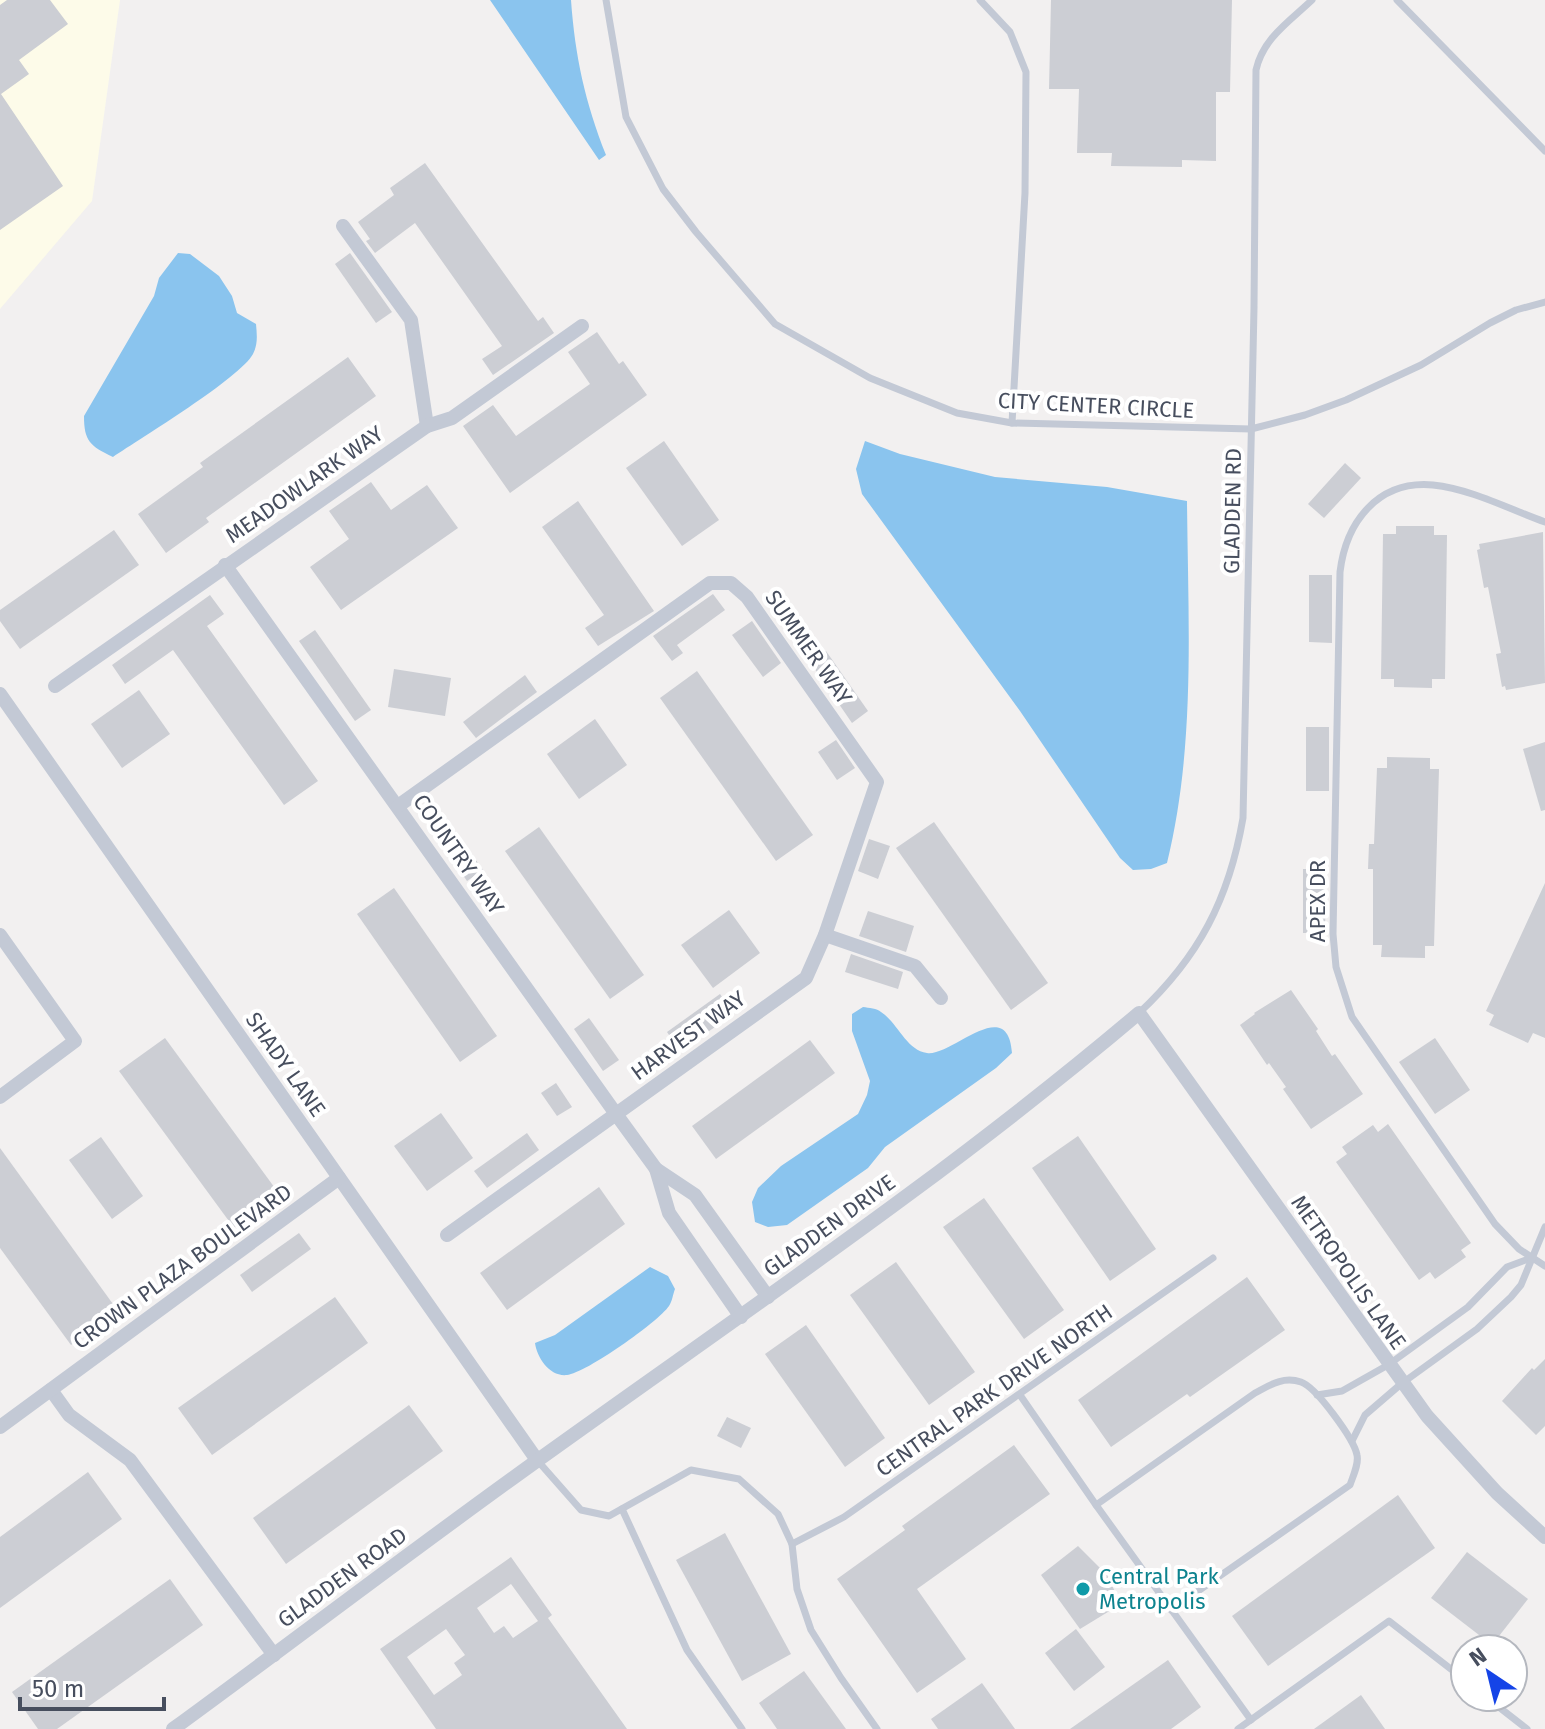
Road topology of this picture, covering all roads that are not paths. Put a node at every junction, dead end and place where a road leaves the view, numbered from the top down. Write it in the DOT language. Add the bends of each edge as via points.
graph roads {
  1 [pos="606,0"];
  2 [pos="980,0"];
  3 [pos="1312,0"];
  4 [pos="1397,0"];
  5 [pos="1545,151"];
  6 [pos="343,226"];
  7 [pos="1545,302"];
  8 [pos="582,326"];
  9 [pos="1012,423"];
  10 [pos="427,426"];
  11 [pos="1251,429"];
  12 [pos="1545,522"];
  13 [pos="225,565"];
  14 [pos="55,686"];
  15 [pos="0,694"];
  16 [pos="398,806"];
  17 [pos="0,935"];
  18 [pos="825,935"];
  19 [pos="941,998"];
  20 [pos="1139,1013"];
  21 [pos="0,1097"];
  22 [pos="616,1114"];
  23 [pos="656,1169"];
  24 [pos="339,1178"];
  25 [pos="1545,1227"];
  26 [pos="447,1235"];
  27 [pos="1213,1258"];
  28 [pos="1531,1258"];
  29 [pos="1545,1266"];
  30 [pos="768,1297"];
  31 [pos="741,1317"];
  32 [pos="1388,1365"];
  33 [pos="1401,1384"];
  34 [pos="51,1390"];
  35 [pos="1020,1395"];
  36 [pos="1317,1395"];
  37 [pos="0,1427"];
  38 [pos="1352,1441"];
  39 [pos="537,1460"];
  40 [pos="1096,1505"];
  41 [pos="622,1509"];
  42 [pos="1545,1537"];
  43 [pos="792,1544"];
  44 [pos="1171,1610"];
  45 [pos="274,1655"];
  46 [pos="1449,1668"];
  47 [pos="1506,1713"];
  48 [pos="1251,1720"];
  49 [pos="173,1729"];
  50 [pos="742,1729"];
  51 [pos="877,1729"];
  52 [pos="1238,1729"];
  53 [pos="1527,1729"];
  1 -- 9 [label="lane, CITY CENTER CIRCLE" via="626,117 638,143 677,210 775,324 908,395 957,413"];
  2 -- 9 [label="lane" via="1010,32 1026,72"];
  3 -- 11 [label="lane, GLADDEN RD" via="1268,41 1256,70"];
  4 -- 5 [label="lane"];
  6 -- 10 [label="street" via="411,320"];
  7 -- 11 [label="lane, CITY CENTER CIRCLE" via="1516,310 1421,365 1346,400"];
  8 -- 10 [label="street, MEADOWLARK WAY" via="452,418"];
  9 -- 11 [label="lane, CITY CENTER CIRCLE"];
  10 -- 13 [label="street, MEADOWLARK WAY"];
  11 -- 20 [label="lane, GLADDEN RD" via="1245,788 1238,848 1206,930 1176,975"];
  12 -- 28 [label="lane, APEX DR" via="1433,485 1382,496 1354,523 1340,572 1333,934 1336,967 1352,1017 1495,1224"];
  13 -- 14 [label="street, MEADOWLARK WAY"];
  13 -- 16 [label="street, COUNTRY WAY"];
  15 -- 24 [label="street, SHADY LANE"];
  16 -- 18 [label="street, SUMMER WAY" via="710,583 731,583 747,597 877,782"];
  16 -- 22 [label="street, COUNTRY WAY"];
  17 -- 21 [label="street" via="75,1041"];
  18 -- 19 [label="street" via="915,966"];
  18 -- 22 [label="street, HARVEST WAY" via="806,978"];
  20 -- 30 [label="street, GLADDEN DRIVE" via="956,1159"];
  20 -- 32 [label="street, METROPOLIS LANE"];
  22 -- 23 [label="street, COUNTRY WAY"];
  22 -- 26 [label="street, HARVEST WAY"];
  23 -- 30 [label="street" via="695,1195"];
  23 -- 31 [label="street" via="669,1213"];
  24 -- 34 [label="street, CROWN PLAZA BOULEVARD"];
  24 -- 39 [label="street, SHADY LANE"];
  25 -- 28 [label="lane"];
  27 -- 35 [label="lane, CENTRAL PARK DRIVE NORTH"];
  28 -- 29 [label="lane, APEX DR"];
  28 -- 32 [label="lane" via="1507,1267 1468,1307"];
  28 -- 33 [label="lane" via="1521,1285 1501,1308"];
  30 -- 31 [label="street, GLADDEN DRIVE"];
  31 -- 39 [label="street, GLADDEN DRIVE"];
  32 -- 33 [label="street, METROPOLIS LANE"];
  32 -- 36 [label="lane" via="1342,1391"];
  33 -- 38 [label="lane" via="1365,1415"];
  33 -- 42 [label="street, METROPOLIS LANE" via="1461,1456"];
  34 -- 37 [label="street, CROWN PLAZA BOULEVARD"];
  34 -- 45 [label="street" via="69,1415 130,1460"];
  35 -- 40 [label="lane"];
  35 -- 43 [label="lane, CENTRAL PARK DRIVE NORTH" via="844,1517"];
  36 -- 38 [label="lane"];
  36 -- 40 [label="lane" via="1303,1382 1279,1380"];
  38 -- 44 [label="lane" via="1358,1458 1350,1485"];
  39 -- 41 [label="lane" via="581,1510 609,1516"];
  39 -- 45 [label="street, GLADDEN ROAD"];
  40 -- 44 [label="lane"];
  41 -- 43 [label="lane" via="691,1470 739,1479 778,1514"];
  41 -- 50 [label="lane" via="687,1650"];
  43 -- 51 [label="lane" via="797,1589 811,1630"];
  44 -- 48 [label="lane"];
  45 -- 49 [label="street, GLADDEN ROAD"];
  46 -- 48 [label="lane" via="1389,1621"];
  47 -- 53 [label="lane"];
  48 -- 52 [label="lane"];
}
